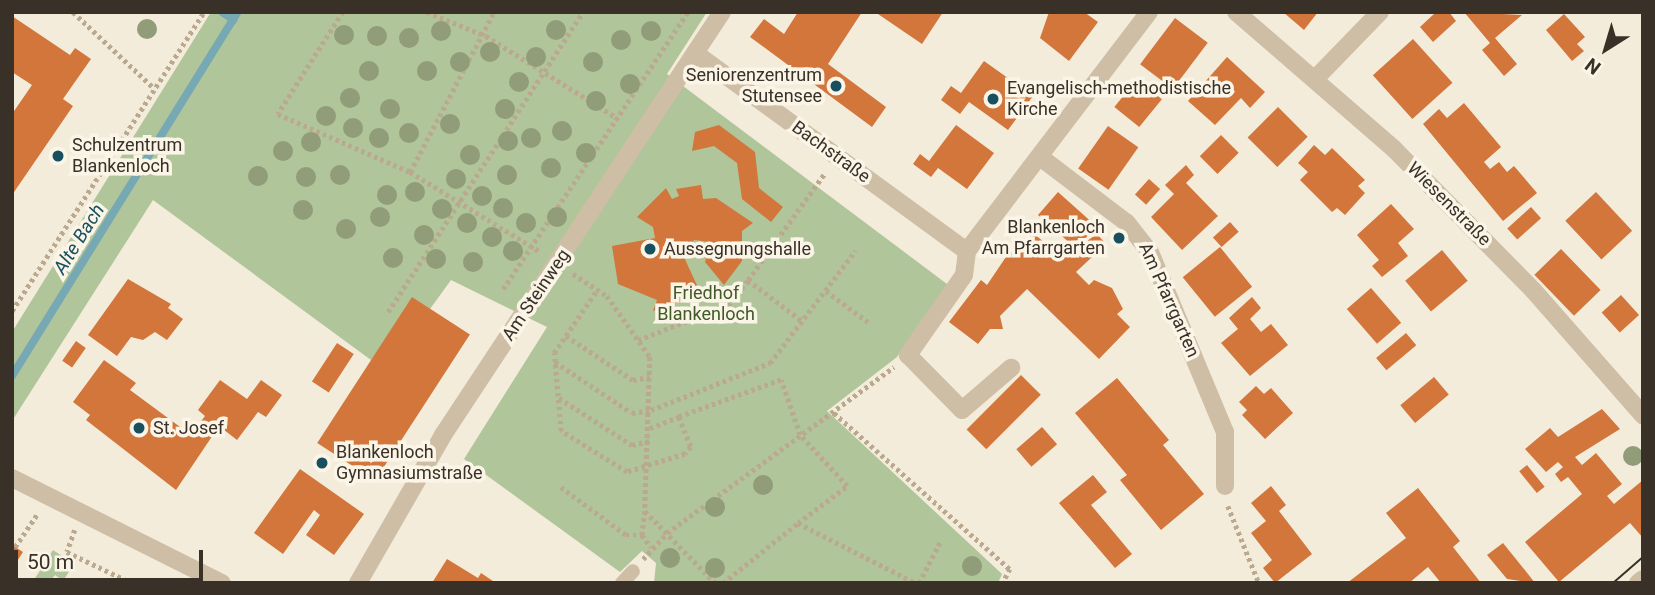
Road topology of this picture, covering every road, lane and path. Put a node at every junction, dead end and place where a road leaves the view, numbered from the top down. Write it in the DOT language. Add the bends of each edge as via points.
graph roads {
  1 [pos="73,12"];
  2 [pos="204,12"];
  3 [pos="343,12"];
  4 [pos="427,12"];
  5 [pos="494,12"];
  6 [pos="583,12"];
  7 [pos="688,12"];
  8 [pos="722,12"];
  9 [pos="1149,12"];
  10 [pos="1236,12"];
  11 [pos="1380,12"];
  12 [pos="486,36"];
  13 [pos="695,53"];
  14 [pos="546,74"];
  15 [pos="1315,79"];
  16 [pos="155,89"];
  17 [pos="617,118"];
  18 [pos="837,157"];
  19 [pos="1040,157"];
  20 [pos="410,172"];
  21 [pos="460,202"];
  22 [pos="531,246"];
  23 [pos="855,251"];
  24 [pos="967,251"];
  25 [pos="557,263"];
  26 [pos="748,280"];
  27 [pos="503,289"];
  28 [pos="597,290"];
  29 [pos="826,291"];
  30 [pos="12,311"];
  31 [pos="388,312"];
  32 [pos="802,321"];
  33 [pos="868,322"];
  34 [pos="566,336"];
  35 [pos="638,340"];
  36 [pos="908,355"];
  37 [pos="555,362"];
  38 [pos="1011,368"];
  39 [pos="650,377"];
  40 [pos="559,398"];
  41 [pos="651,410"];
  42 [pos="834,413"];
  43 [pos="1643,415"];
  44 [pos="679,417"];
  45 [pos="650,428"];
  46 [pos="800,435"];
  47 [pos="650,441"];
  48 [pos="648,467"];
  49 [pos="12,478"];
  50 [pos="1225,486"];
  51 [pos="561,487"];
  52 [pos="48,497"];
  53 [pos="645,511"];
  54 [pos="82,515"];
  55 [pos="798,523"];
  56 [pos="667,533"];
  57 [pos="642,535"];
  58 [pos="940,542"];
  59 [pos="15,547"];
  60 [pos="651,547"];
  61 [pos="633,571"];
  62 [pos="1643,579"];
  63 [pos="132,583"];
  64 [pos="222,583"];
  65 [pos="358,583"];
  66 [pos="622,583"];
  67 [pos="715,583"];
  68 [pos="723,583"];
  69 [pos="918,583"];
  70 [pos="1003,583"];
  71 [pos="1259,583"];
  72 [pos="1638,583"];
  1 -- 16 [label="path"];
  2 -- 16 [label="path"];
  3 -- 20 [label="path" via="278,114"];
  4 -- 12 [label="path"];
  5 -- 12 [label="path"];
  6 -- 14 [label="path"];
  7 -- 17 [label="path"];
  8 -- 13 [label="street, Am Steinweg"];
  9 -- 19 [label="street"];
  10 -- 15 [label="street, Wiesenstraße"];
  11 -- 15 [label="street"];
  12 -- 14 [label="path"];
  12 -- 20 [label="path"];
  13 -- 18 [label="street, Bachstraße"];
  13 -- 25 [label="street, Am Steinweg"];
  14 -- 17 [label="path"];
  14 -- 21 [label="path"];
  15 -- 43 [label="street, Wiesenstraße" via="1487,243"];
  16 -- 30 [label="path"];
  17 -- 22 [label="path"];
  18 -- 24 [label="street, Bachstraße"];
  18 -- 26 [label="path"];
  19 -- 24 [label="street"];
  19 -- 50 [label="street, Am Pfarrgarten" via="1127,223 1150,252 1225,432"];
  20 -- 21 [label="path"];
  21 -- 22 [label="path"];
  21 -- 31 [label="path"];
  22 -- 25 [label="path"];
  22 -- 27 [label="path"];
  23 -- 29 [label="path"];
  24 -- 36 [label="street" via="964,275"];
  25 -- 28 [label="path"];
  25 -- 65 [label="street, Am Steinweg" via="443,435"];
  26 -- 32 [label="path"];
  26 -- 35 [label="path" via="728,305"];
  28 -- 34 [label="path"];
  28 -- 35 [label="path"];
  29 -- 32 [label="path"];
  29 -- 33 [label="path"];
  32 -- 41 [label="path" via="770,363"];
  34 -- 37 [label="path" via="554,353"];
  34 -- 39 [label="path" via="633,380"];
  35 -- 39 [label="path" via="650,357"];
  36 -- 38 [label="street" via="962,410"];
  36 -- 42 [label="path"];
  37 -- 40 [label="path"];
  37 -- 41 [label="path" via="632,413"];
  39 -- 41 [label="path"];
  40 -- 47 [label="path" via="632,445"];
  40 -- 48 [label="path" via="561,431 627,472"];
  41 -- 45 [label="path"];
  42 -- 46 [label="path"];
  42 -- 70 [label="path" via="1010,569"];
  44 -- 45 [label="path"];
  44 -- 46 [label="path" via="781,380"];
  44 -- 48 [label="path" via="691,447 685,454"];
  45 -- 47 [label="path"];
  46 -- 55 [label="path" via="847,486"];
  46 -- 56 [label="path"];
  47 -- 48 [label="path"];
  48 -- 53 [label="path"];
  49 -- 52 [label="street"];
  50 -- 71 [label="path" via="1229,519"];
  51 -- 57 [label="path" via="626,535"];
  52 -- 54 [label="street"];
  52 -- 59 [label="path"];
  53 -- 56 [label="path"];
  53 -- 57 [label="path"];
  54 -- 63 [label="path" via="67,552"];
  54 -- 64 [label="street"];
  55 -- 68 [label="path"];
  55 -- 69 [label="path"];
  56 -- 60 [label="path"];
  56 -- 67 [label="path"];
  57 -- 60 [label="path"];
  58 -- 69 [label="path"];
  60 -- 61 [label="path"];
  61 -- 66 [label="lane"];
  62 -- 72 [label="street"];
}
